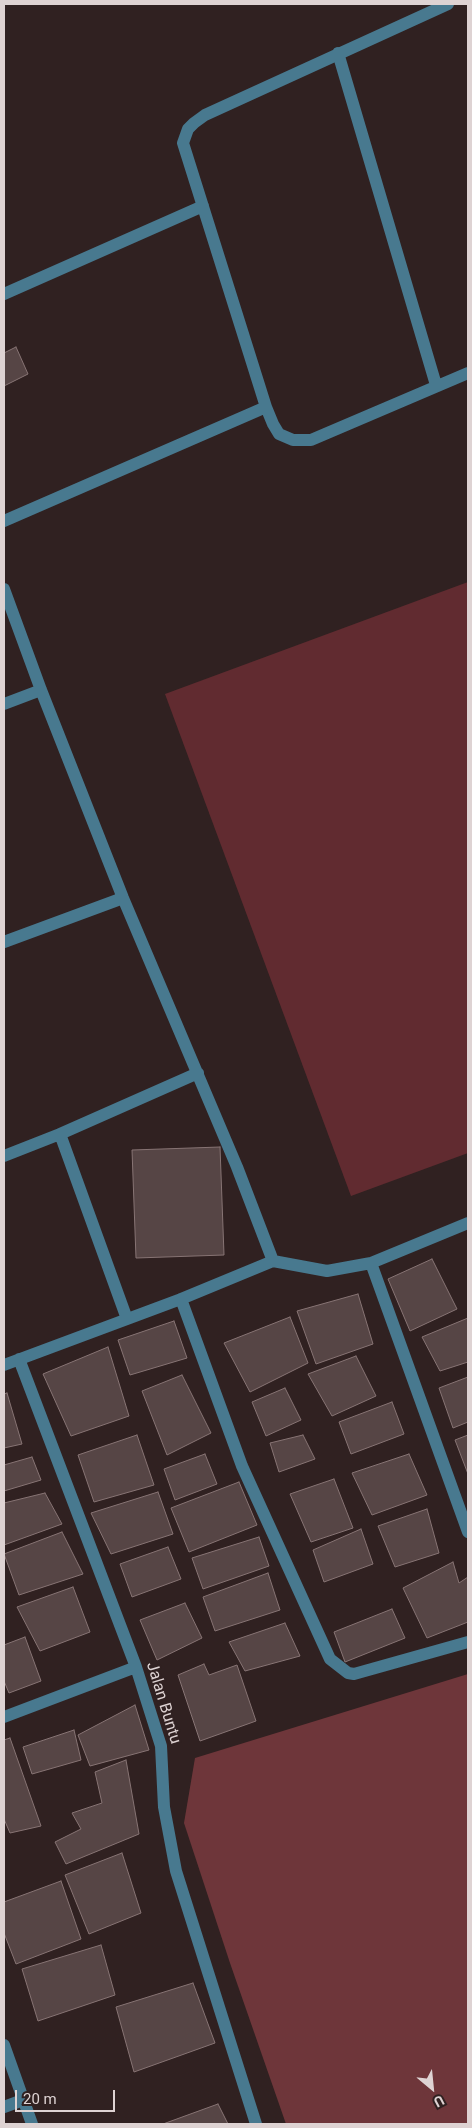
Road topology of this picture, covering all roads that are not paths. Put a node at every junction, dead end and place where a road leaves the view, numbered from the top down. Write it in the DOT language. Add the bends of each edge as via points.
graph roads {
  1 [pos="448,4"];
  2 [pos="338,53"];
  3 [pos="203,206"];
  4 [pos="4,294"];
  5 [pos="468,372"];
  6 [pos="436,385"];
  7 [pos="266,407"];
  8 [pos="4,521"];
  9 [pos="4,590"];
  10 [pos="41,690"];
  11 [pos="4,704"];
  12 [pos="123,898"];
  13 [pos="4,942"];
  14 [pos="198,1073"];
  15 [pos="60,1134"];
  16 [pos="4,1156"];
  17 [pos="468,1222"];
  18 [pos="273,1261"];
  19 [pos="371,1263"];
  20 [pos="181,1299"];
  21 [pos="127,1319"];
  22 [pos="18,1359"];
  23 [pos="4,1365"];
  24 [pos="468,1532"];
  25 [pos="468,1642"];
  26 [pos="136,1667"];
  27 [pos="4,1717"];
  28 [pos="4,2045"];
  29 [pos="23,2100"];
  30 [pos="4,2107"];
  31 [pos="32,2124"];
  32 [pos="256,2124"];
  1 -- 2 [label="street"];
  2 -- 3 [label="street" via="205,115 188,129 183,142"];
  2 -- 6 [label="street"];
  3 -- 4 [label="street"];
  3 -- 7 [label="street"];
  5 -- 6 [label="street"];
  6 -- 7 [label="street" via="311,440 285,438 279,434"];
  7 -- 8 [label="street"];
  9 -- 10 [label="street"];
  10 -- 11 [label="street"];
  10 -- 12 [label="street"];
  12 -- 13 [label="street"];
  12 -- 14 [label="street"];
  14 -- 15 [label="street"];
  14 -- 18 [label="street"];
  15 -- 16 [label="street"];
  15 -- 21 [label="street"];
  17 -- 19 [label="street"];
  18 -- 19 [label="street" via="327,1271"];
  18 -- 20 [label="street"];
  19 -- 24 [label="street"];
  20 -- 21 [label="street"];
  20 -- 25 [label="street" via="242,1466 330,1660 348,1674 354,1674"];
  21 -- 22 [label="street"];
  22 -- 23 [label="street"];
  22 -- 26 [label="street, Jalan Buntu"];
  26 -- 27 [label="street"];
  26 -- 32 [label="street, Jalan Buntu" via="161,1746 164,1807 176,1871"];
  28 -- 29 [label="street"];
  29 -- 30 [label="street"];
  29 -- 31 [label="street"];
}
